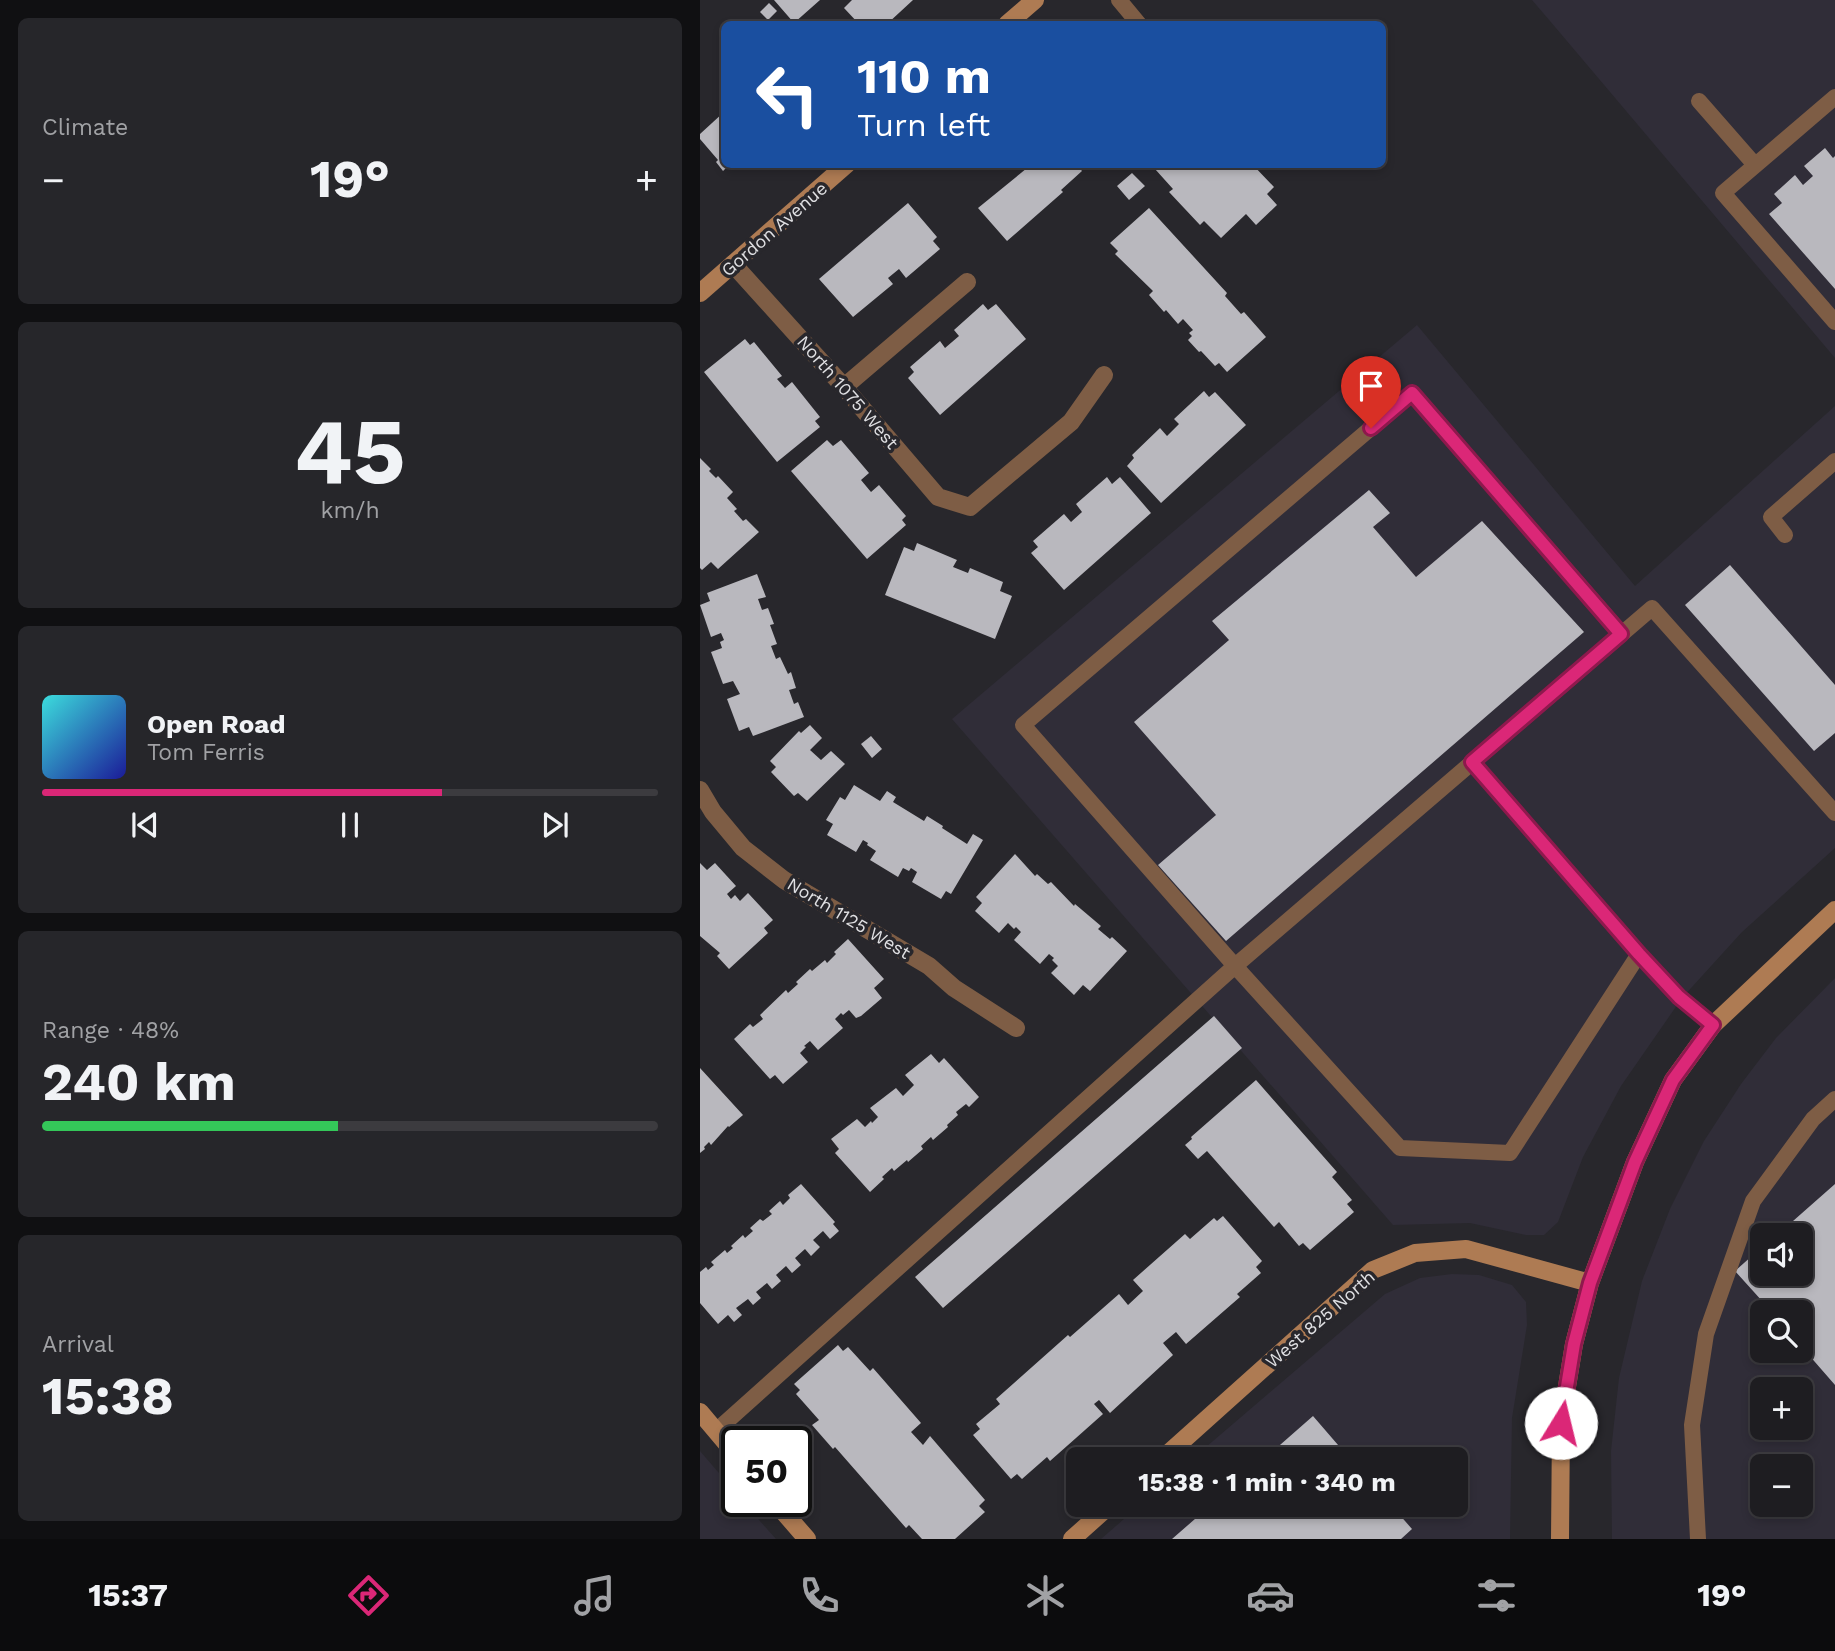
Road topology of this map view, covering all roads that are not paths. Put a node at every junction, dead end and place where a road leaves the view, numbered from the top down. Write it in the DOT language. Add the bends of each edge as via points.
graph roads {
  1 [pos="1035,0"];
  2 [pos="1119,0"];
  3 [pos="1010,21"];
  4 [pos="1136,21"];
  5 [pos="1835,97"];
  6 [pos="1699,101"];
  7 [pos="1755,165"];
  8 [pos="842,168"];
  9 [pos="733,264"];
  10 [pos="967,282"];
  11 [pos="700,293"];
  12 [pos="1835,322"];
  13 [pos="1104,375"];
  14 [pos="844,387"];
  15 [pos="1835,461"];
  16 [pos="1785,535"];
  17 [pos="1621,634"];
  18 [pos="1472,762"];
  19 [pos="700,790"];
  20 [pos="1835,813"];
  21 [pos="1835,910"];
  22 [pos="1639,954"];
  23 [pos="1235,966"];
  24 [pos="1713,1025"];
  25 [pos="1016,1028"];
  26 [pos="1835,1099"];
  27 [pos="1590,1283"];
  28 [pos="700,1413"];
  29 [pos="716,1431"];
  30 [pos="721,1437"];
  31 [pos="1176,1447"];
  32 [pos="787,1517"];
  33 [pos="1097,1517"];
  34 [pos="802,1537"];
  35 [pos="1072,1539"];
  36 [pos="1560,1539"];
  37 [pos="1698,1539"];
  1 -- 3 [label="main road"];
  2 -- 4 [label="lane"];
  5 -- 7 [label="lane"];
  6 -- 7 [label="lane"];
  7 -- 12 [label="lane" via="1723,193"];
  8 -- 9 [label="main road, Gordon Avenue"];
  9 -- 11 [label="main road, Gordon Avenue"];
  9 -- 14 [label="street, North 1075 West"];
  10 -- 14 [label="street"];
  13 -- 14 [label="street, North 1075 West" via="1071,422 970,507 938,497"];
  15 -- 16 [label="lane" via="1771,517"];
  17 -- 18 [label="lane"];
  17 -- 20 [label="lane" via="1652,608"];
  17 -- 23 [label="lane" via="1412,393 1033,716 1023,725"];
  18 -- 22 [label="lane"];
  18 -- 23 [label="lane"];
  19 -- 25 [label="street, North 1125 West" via="743,848 784,880 929,966"];
  21 -- 24 [label="main road"];
  22 -- 23 [label="lane" via="1510,1153 1400,1148"];
  22 -- 24 [label="lane"];
  23 -- 29 [label="lane"];
  24 -- 27 [label="main road" via="1673,1080 1635,1162"];
  26 -- 37 [label="lane" via="1813,1119 1754,1201 1706,1334 1692,1425"];
  27 -- 31 [label="main road, West 825 North" via="1466,1249 1415,1253 1373,1270"];
  27 -- 36 [label="main road" via="1561,1423"];
  28 -- 29 [label="main road"];
  29 -- 30 [label="main road"];
  32 -- 34 [label="main road"];
  33 -- 35 [label="main road"];
}
